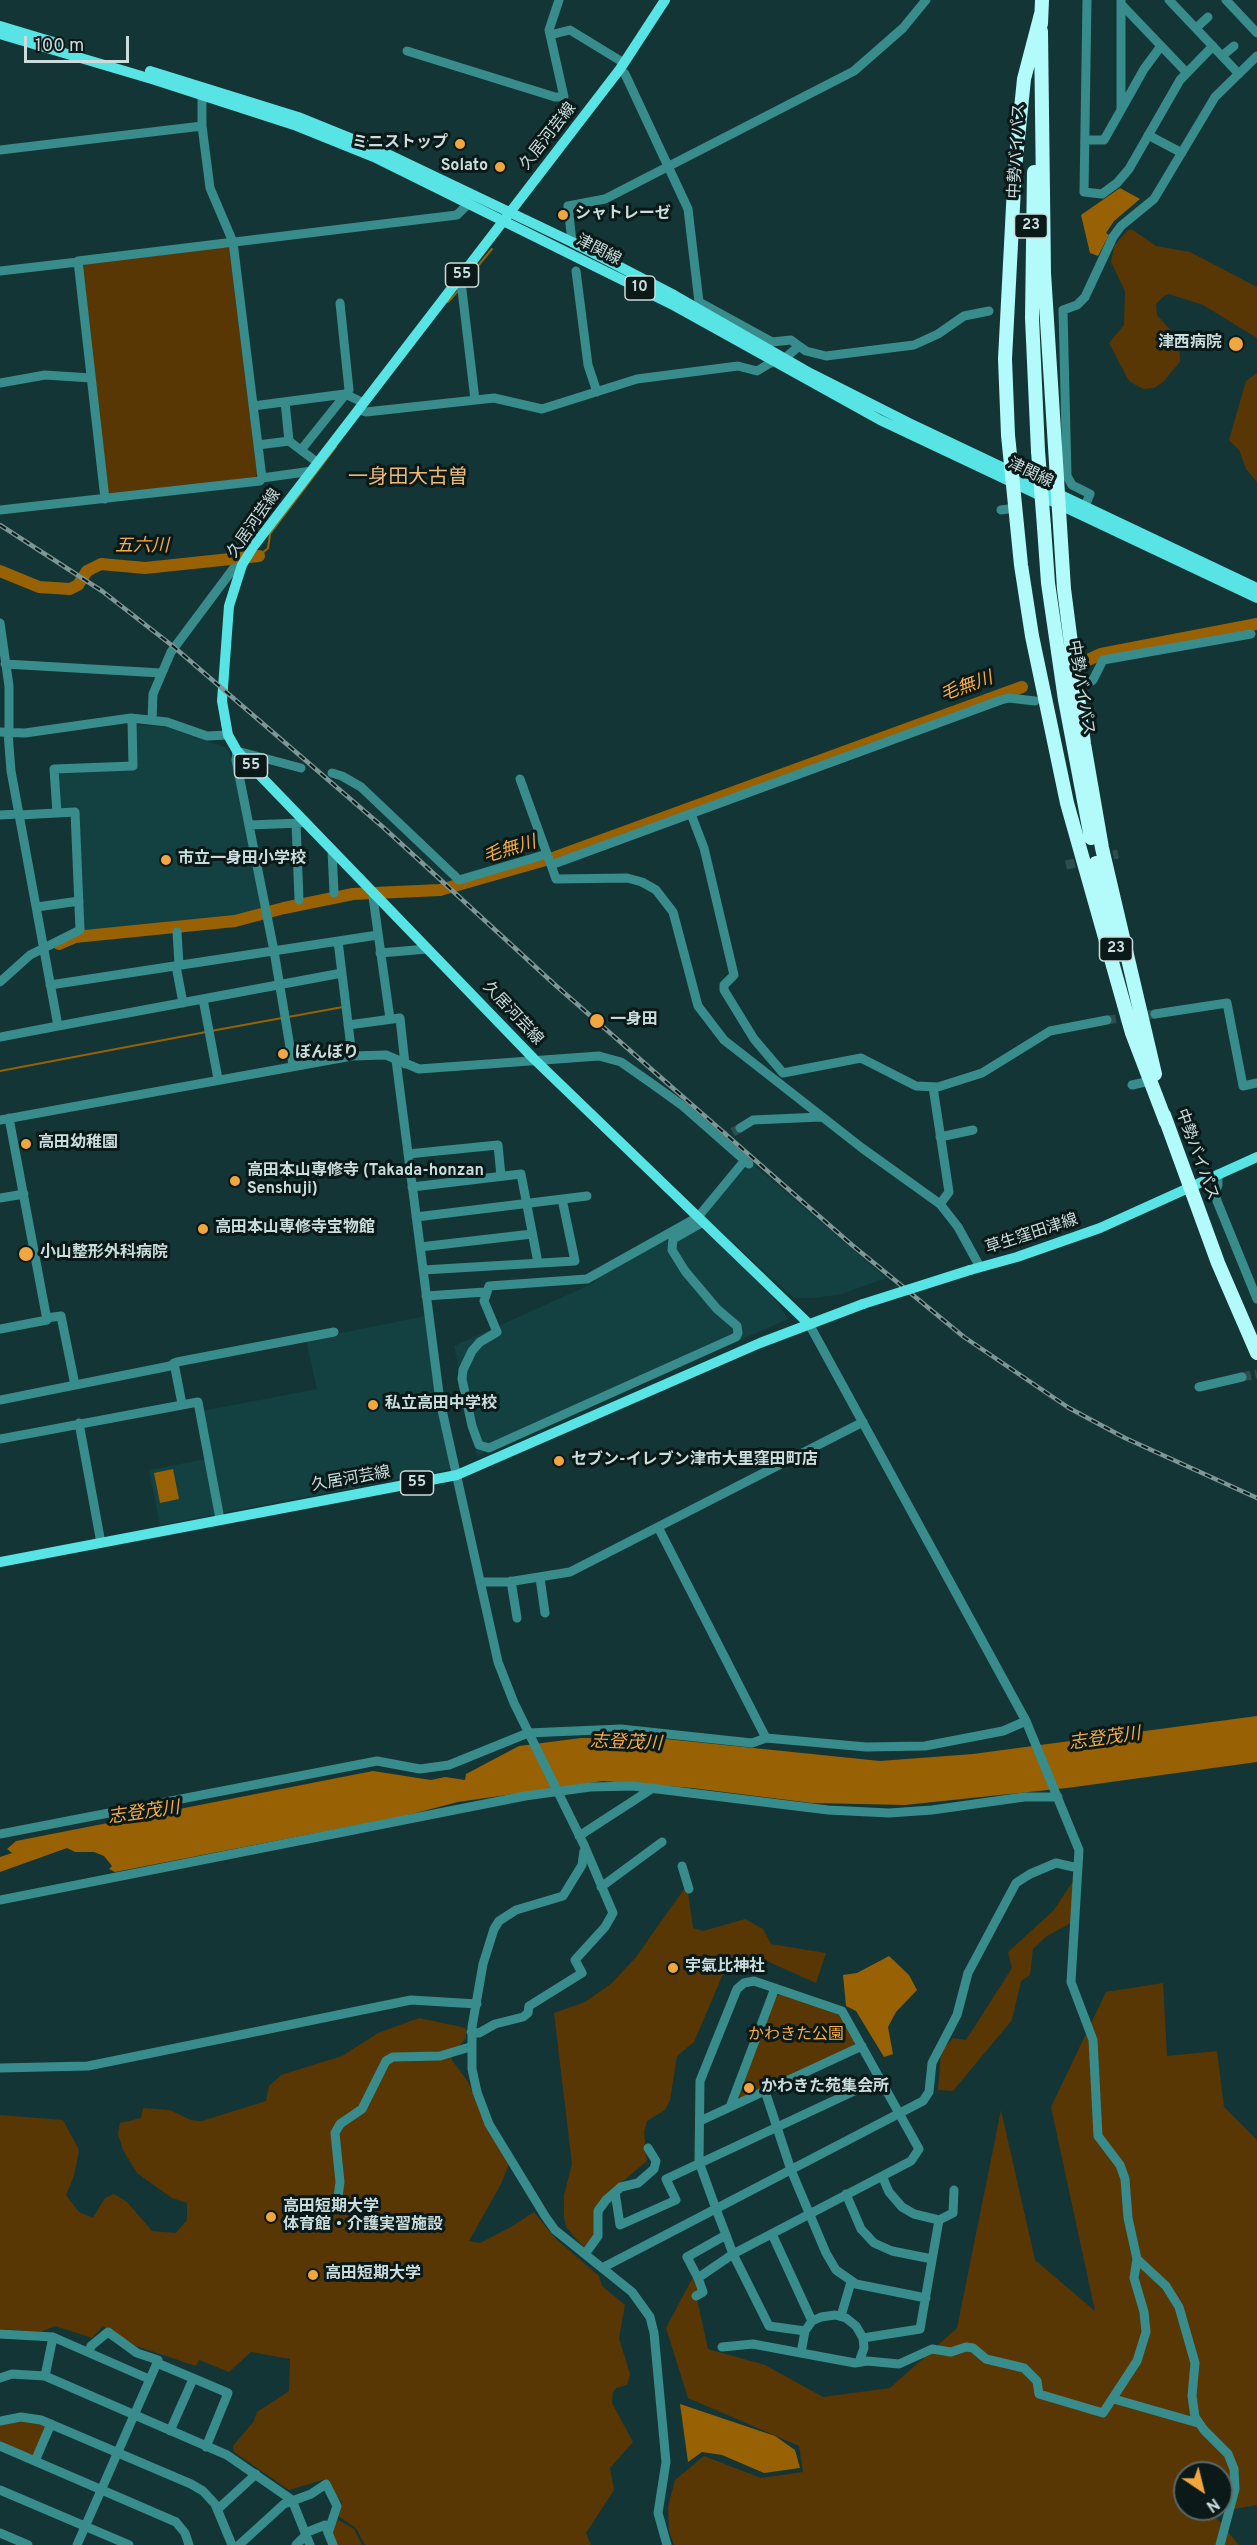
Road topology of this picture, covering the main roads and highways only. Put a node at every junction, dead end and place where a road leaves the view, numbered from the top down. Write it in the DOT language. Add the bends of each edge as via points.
graph roads {
  1 [pos="665,0"];
  2 [pos="1042,0"];
  3 [pos="1041,14"];
  4 [pos="0,26"];
  5 [pos="0,34"];
  6 [pos="507,216"];
  7 [pos="1012,477"];
  8 [pos="1058,499"];
  9 [pos="1257,588"];
  10 [pos="1257,598"];
  11 [pos="1166,1122"];
  12 [pos="1257,1157"];
  13 [pos="1191,1187"];
  14 [pos="809,1324"];
  15 [pos="1257,1353"];
  16 [pos="0,1562"];
  1 -- 6 [label="main road, 久居河芸線 / 55" via="622,66"];
  2 -- 3 [label="highway, 中勢バイパス / 23"];
  3 -- 7 [label="highway" via="1024,79 1015,168 1005,359"];
  3 -- 8 [label="highway" via="1042,235"];
  3 -- 11 [label="highway, 中勢バイパス / 23, bridge" via="1031,237 1038,452 1048,583 1079,779 1128,1000"];
  4 -- 6 [label="main road, 津関線 / 10" via="298,117 377,149"];
  5 -- 6 [label="main road, 津関線 / 10" via="297,126 469,203"];
  6 -- 7 [label="main road, 津関線 / 10" via="572,242 784,359"];
  6 -- 7 [label="main road, 津関線 / 10" via="880,420"];
  6 -- 14 [label="main road, 久居河芸線 / 55" via="460,285 315,467 242,566 229,606 222,688 228,735 237,751 301,823 332,850 534,1059"];
  7 -- 8 [label="main road, 津関線 / 10"];
  7 -- 11 [label="highway" via="1008,509 1067,803 1132,1033"];
  8 -- 9 [label="main road, 津関線 / 10" via="1085,506"];
  8 -- 10 [label="main road, 津関線 / 10"];
  8 -- 11 [label="highway" via="1064,589 1102,848"];
  11 -- 13 [label="highway, 中勢バイパス / 23"];
  12 -- 13 [label="main road, 草生窪田津線"];
  13 -- 14 [label="main road, 草生窪田津線, bridge" via="1054,1245"];
  13 -- 15 [label="highway, 中勢バイパス / 23"];
  14 -- 16 [label="main road, 久居河芸線 / 55" via="457,1475"];
}
